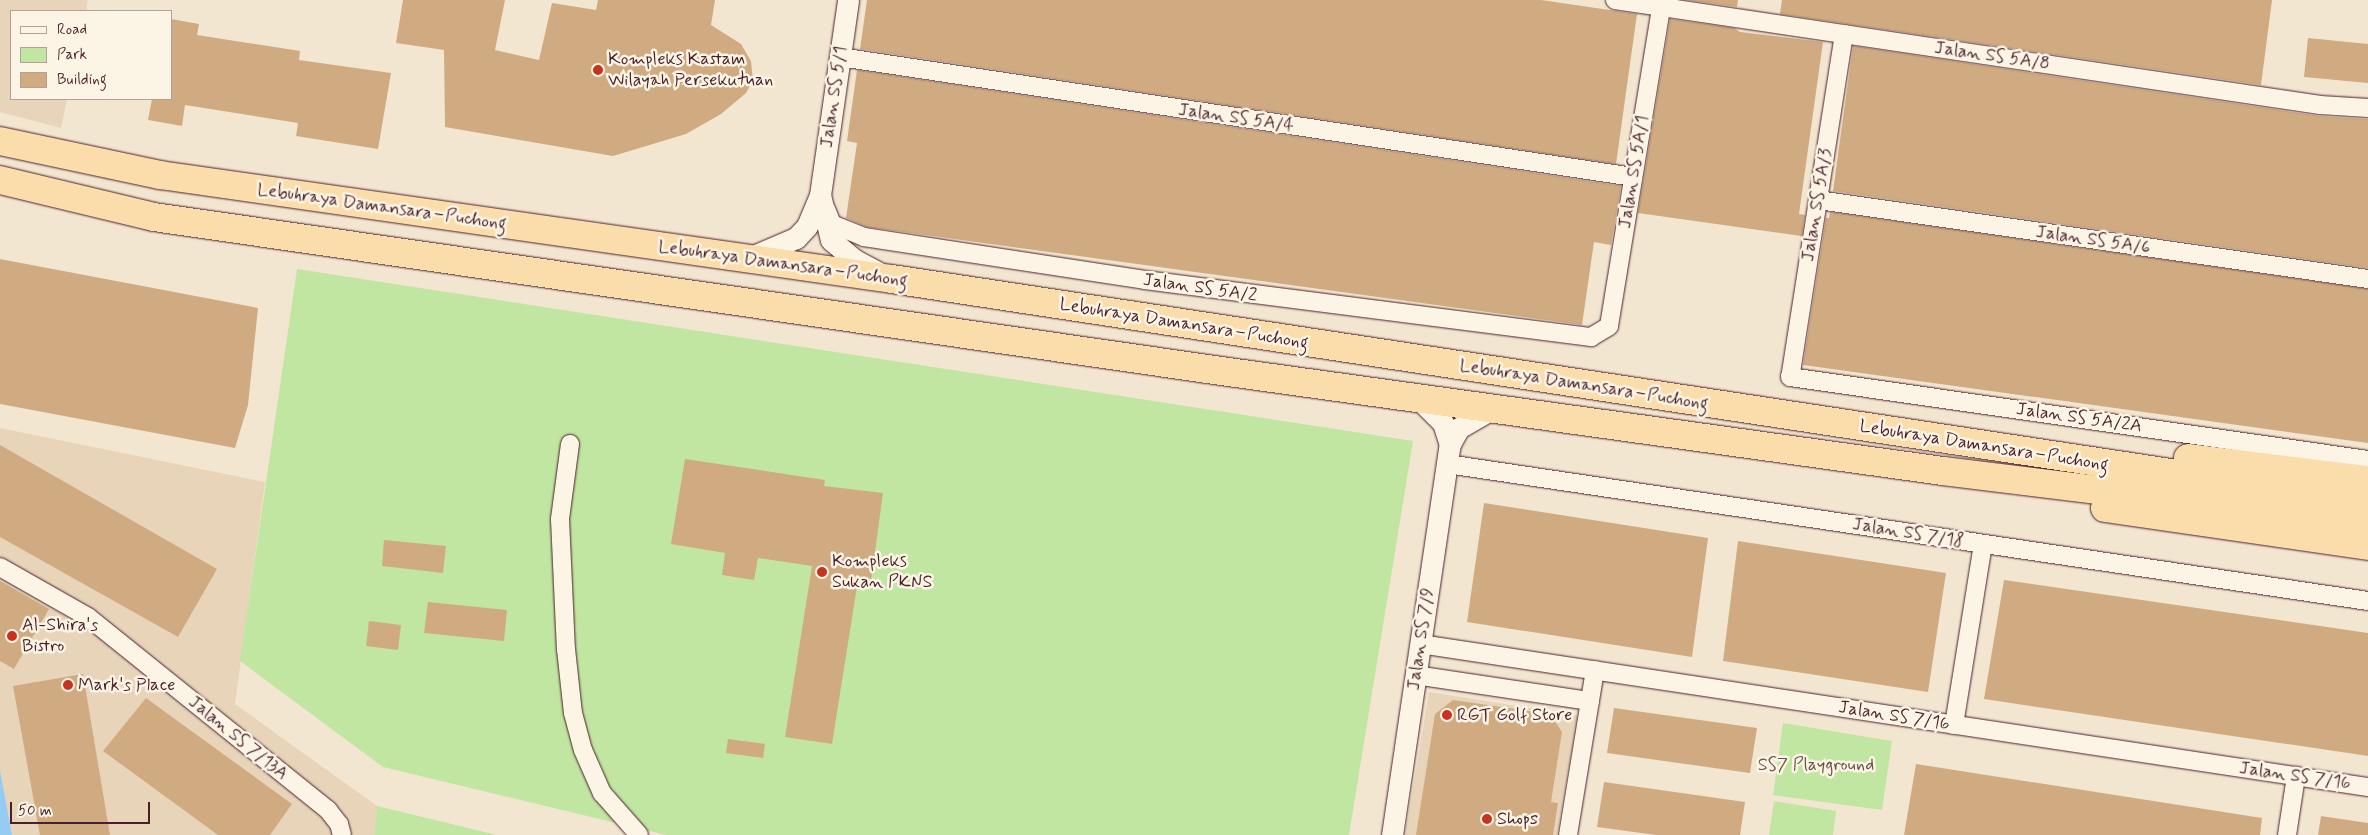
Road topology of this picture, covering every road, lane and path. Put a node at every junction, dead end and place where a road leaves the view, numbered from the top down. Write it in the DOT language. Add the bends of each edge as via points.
graph roads {
  1 [pos="848,0"];
  2 [pos="1615,0"];
  3 [pos="1661,7"];
  4 [pos="1844,34"];
  5 [pos="840,57"];
  6 [pos="2368,108"];
  7 [pos="0,141"];
  8 [pos="1633,177"];
  9 [pos="0,180"];
  10 [pos="820,195"];
  11 [pos="1818,200"];
  12 [pos="746,259"];
  13 [pos="892,279"];
  14 [pos="2368,279"];
  15 [pos="1601,333"];
  16 [pos="1790,377"];
  17 [pos="1418,397"];
  18 [pos="1493,408"];
  19 [pos="570,444"];
  20 [pos="1997,448"];
  21 [pos="1448,454"];
  22 [pos="2368,460"];
  23 [pos="1943,471"];
  24 [pos="2368,480"];
  25 [pos="2368,503"];
  26 [pos="2368,523"];
  27 [pos="1983,544"];
  28 [pos="2368,546"];
  29 [pos="0,567"];
  30 [pos="2368,601"];
  31 [pos="1420,644"];
  32 [pos="1595,670"];
  33 [pos="1416,675"];
  34 [pos="1590,701"];
  35 [pos="1954,725"];
  36 [pos="2296,776"];
  37 [pos="2368,787"];
  38 [pos="342,835"];
  39 [pos="639,835"];
  40 [pos="1392,835"];
  41 [pos="1568,835"];
  42 [pos="2287,835"];
  1 -- 5 [label="street, Jalan SS 5/1"];
  2 -- 3 [label="street, Jalan SS 5A/8"];
  3 -- 4 [label="street, Jalan SS 5A/8"];
  3 -- 8 [label="street, Jalan SS 5A/1"];
  4 -- 6 [label="street, Jalan SS 5A/8" via="2320,105"];
  4 -- 11 [label="street, Jalan SS 5A/3"];
  5 -- 8 [label="street, Jalan SS 5A/4"];
  5 -- 10 [label="street, Jalan SS 5/1"];
  7 -- 12 [label="highway, Lebuhraya Damansara–Puchong" via="160,175"];
  8 -- 15 [label="street, Jalan SS 5A/1" via="1609,326"];
  9 -- 17 [label="highway, Lebuhraya Damansara–Puchong" via="154,217 1335,388"];
  10 -- 12 [label="street, Jalan SS 5/1" via="807,226 796,238"];
  10 -- 13 [label="street, Jalan SS 5/1" via="831,240 855,260"];
  10 -- 15 [label="street, Jalan SS 5A/2" via="832,224 864,237 1375,312 1555,335 1591,337"];
  11 -- 14 [label="street, Jalan SS 5A/6"];
  11 -- 16 [label="street, Jalan SS 5A/3"];
  12 -- 13 [label="highway, Lebuhraya Damansara–Puchong"];
  13 -- 20 [label="highway, Lebuhraya Damansara–Puchong"];
  16 -- 22 [label="street, Jalan SS 5A/2A"];
  17 -- 18 [label="highway, Lebuhraya Damansara–Puchong"];
  17 -- 21 [label="street, Jalan SS 7/9" via="1443,423"];
  18 -- 21 [label="street, Jalan SS 7/9" via="1459,428"];
  18 -- 23 [label="highway, Lebuhraya Damansara–Puchong"];
  19 -- 39 [label="street" via="560,520 566,649 573,713 583,750 602,793"];
  20 -- 24 [label="highway" via="2074,444"];
  20 -- 25 [label="highway, Lebuhraya Damansara–Puchong"];
  21 -- 27 [label="street, Jalan SS 7/18"];
  21 -- 31 [label="street, Jalan SS 7/9"];
  23 -- 26 [label="highway, Lebuhraya Damansara–Puchong"];
  23 -- 28 [label="highway" via="2015,493 2142,515"];
  27 -- 30 [label="street, Jalan SS 7/18"];
  27 -- 35 [label="street"];
  29 -- 38 [label="street, Jalan SS 7/13A" via="88,617 328,810 339,824"];
  31 -- 32 [label="street, Jalan SS 7/16"];
  31 -- 33 [label="street, Jalan SS 7/9"];
  32 -- 34 [label="street"];
  32 -- 35 [label="street, Jalan SS 7/16"];
  33 -- 34 [label="street"];
  33 -- 40 [label="street, Jalan SS 7/9"];
  34 -- 41 [label="street"];
  35 -- 36 [label="street, Jalan SS 7/16"];
  36 -- 37 [label="street, Jalan SS 7/16"];
  36 -- 42 [label="street"];
}
